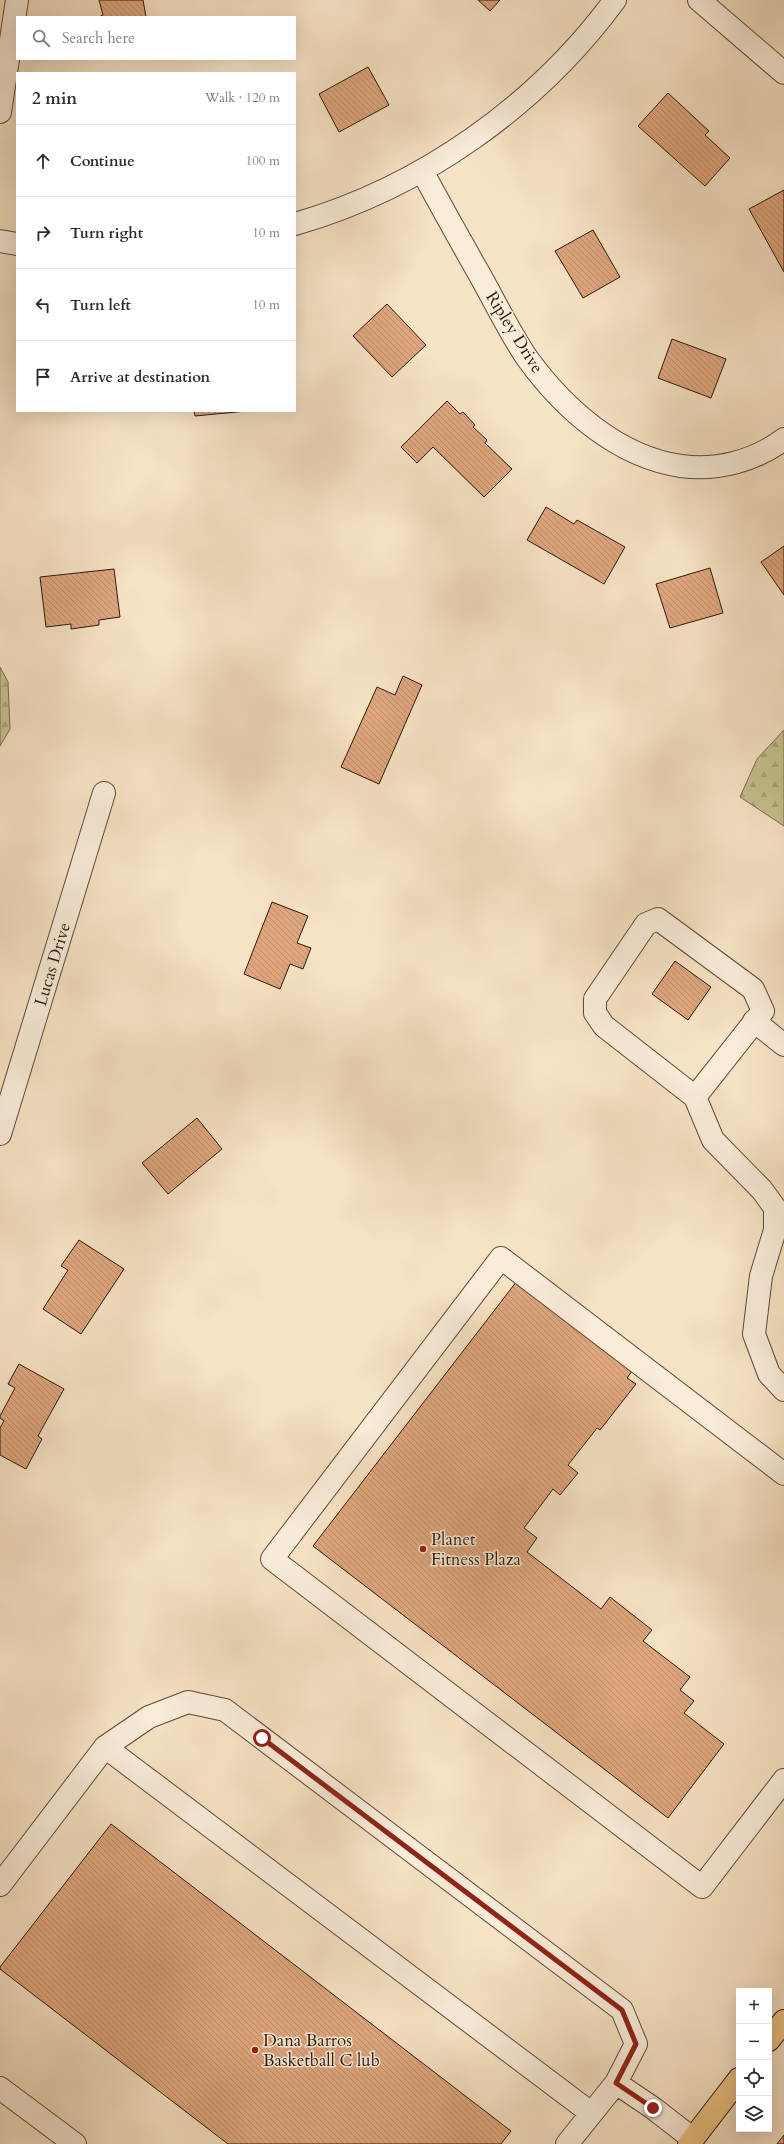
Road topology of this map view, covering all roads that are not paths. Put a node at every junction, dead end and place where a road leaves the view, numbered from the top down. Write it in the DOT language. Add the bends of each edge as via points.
graph roads {
  1 [pos="18,0"];
  2 [pos="615,0"];
  3 [pos="699,0"];
  4 [pos="784,73"];
  5 [pos="0,112"];
  6 [pos="422,171"];
  7 [pos="296,224"];
  8 [pos="0,241"];
  9 [pos="16,244"];
  10 [pos="784,439"];
  11 [pos="104,793"];
  12 [pos="754,1021"];
  13 [pos="784,1045"];
  14 [pos="695,1097"];
  15 [pos="2,1119"];
  16 [pos="784,1390"];
  17 [pos="784,1474"];
  18 [pos="105,1747"];
  19 [pos="784,1780"];
  20 [pos="0,1885"];
  21 [pos="616,2083"];
  22 [pos="736,2083"];
  23 [pos="0,2088"];
  24 [pos="591,2113"];
  25 [pos="691,2141"];
  26 [pos="75,2144"];
  27 [pos="567,2144"];
  1 -- 5 [label="street"];
  2 -- 6 [label="street" via="600,21 546,77 487,128"];
  3 -- 4 [label="street"];
  6 -- 7 [label="street" via="366,199"];
  6 -- 10 [label="street, Ripley Drive" via="527,358 569,405 601,433 627,449 660,463 693,467 724,466 751,457"];
  8 -- 9 [label="street"];
  11 -- 15 [label="street, Lucas Drive"];
  12 -- 13 [label="street"];
  12 -- 14 [label="street"];
  12 -- 14 [label="street" via="763,1010 753,989 658,919 646,924 595,999 595,1013 604,1026"];
  14 -- 16 [label="street" via="712,1140 762,1190 775,1208 776,1230 761,1276 754,1334 769,1374"];
  17 -- 19 [label="street" via="501,1258 272,1559 702,1887"];
  18 -- 20 [label="street"];
  18 -- 21 [label="street" via="149,1718 188,1702 225,1710 622,2010 636,2044"];
  18 -- 24 [label="street"];
  21 -- 24 [label="street"];
  21 -- 25 [label="street" via="653,2108"];
  22 -- 25 [label="main road"];
  23 -- 26 [label="street"];
  24 -- 27 [label="street"];
}
